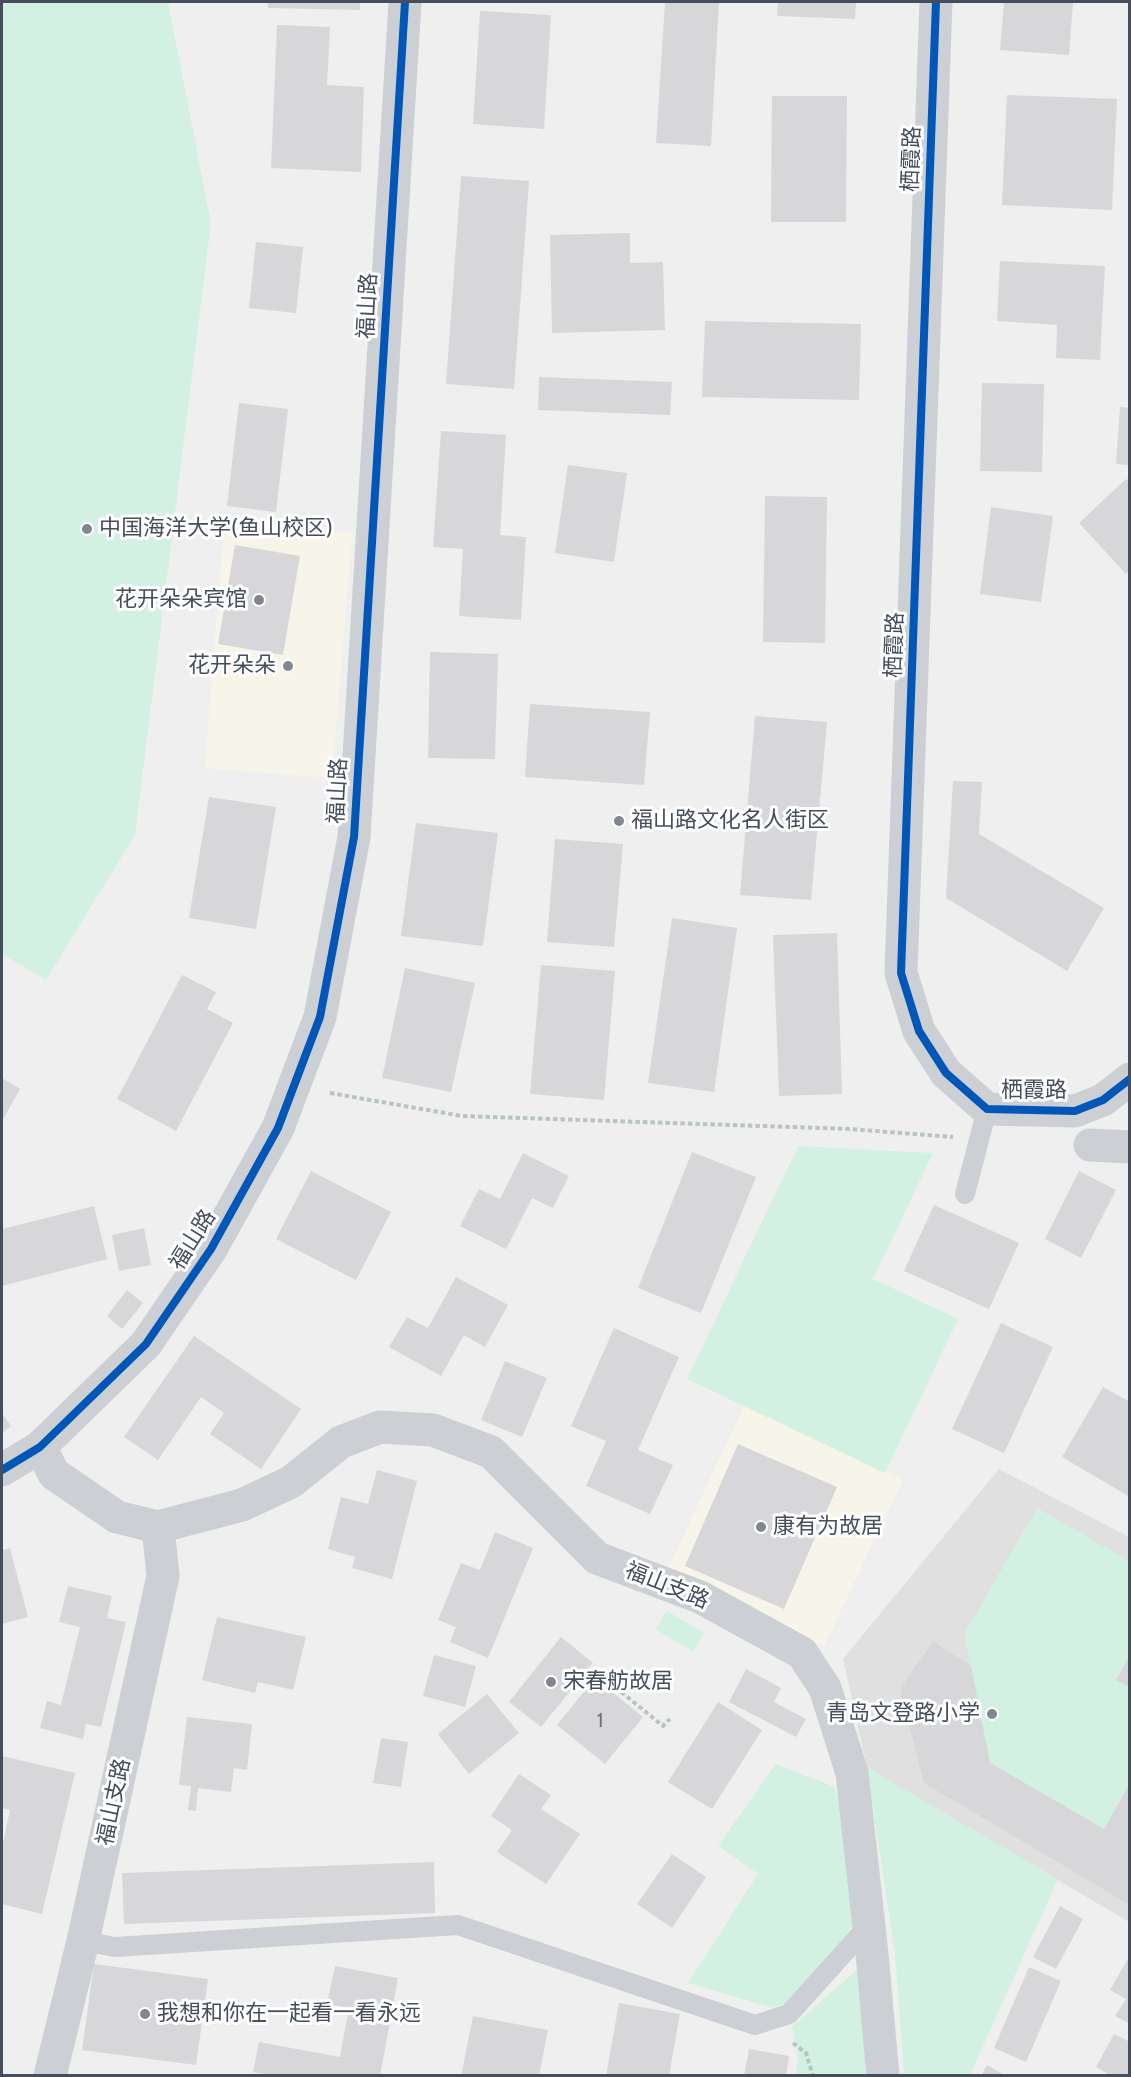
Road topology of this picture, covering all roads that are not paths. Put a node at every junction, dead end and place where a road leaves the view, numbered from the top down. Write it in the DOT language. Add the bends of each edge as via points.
graph roads {
  1 [pos="405,2"];
  2 [pos="936,2"];
  3 [pos="1130,1079"];
  4 [pos="983,1124"];
  5 [pos="1090,1145"];
  6 [pos="1130,1146"];
  7 [pos="965,1194"];
  8 [pos="40,1447"];
  9 [pos="2,1470"];
  10 [pos="158,1527"];
  11 [pos="869,1925"];
  12 [pos="83,1941"];
  13 [pos="50,2076"];
  14 [pos="883,2076"];
  1 -- 8 [label="street, 福山路" via="354,837 320,1017 278,1128 211,1249 146,1344"];
  2 -- 4 [label="street, 栖霞路" via="901,973 920,1031"];
  3 -- 4 [label="street, 栖霞路" via="1103,1100 1075,1111"];
  4 -- 7 [label="lane"];
  5 -- 6 [label="street"];
  8 -- 9 [label="street, 福山路"];
  8 -- 10 [label="street, 福山支路" via="54,1474 108,1511"];
  10 -- 11 [label="street, 福山支路" via="242,1505 291,1482 341,1442 380,1427 433,1430 491,1452 597,1558 700,1597 802,1653 825,1688 852,1773"];
  10 -- 12 [label="street, 福山支路" via="163,1576"];
  11 -- 12 [label="lane" via="789,2014 755,2025 458,1925 115,1947"];
  11 -- 14 [label="street, 福山支路"];
  12 -- 13 [label="street, 福山支路"];
}
